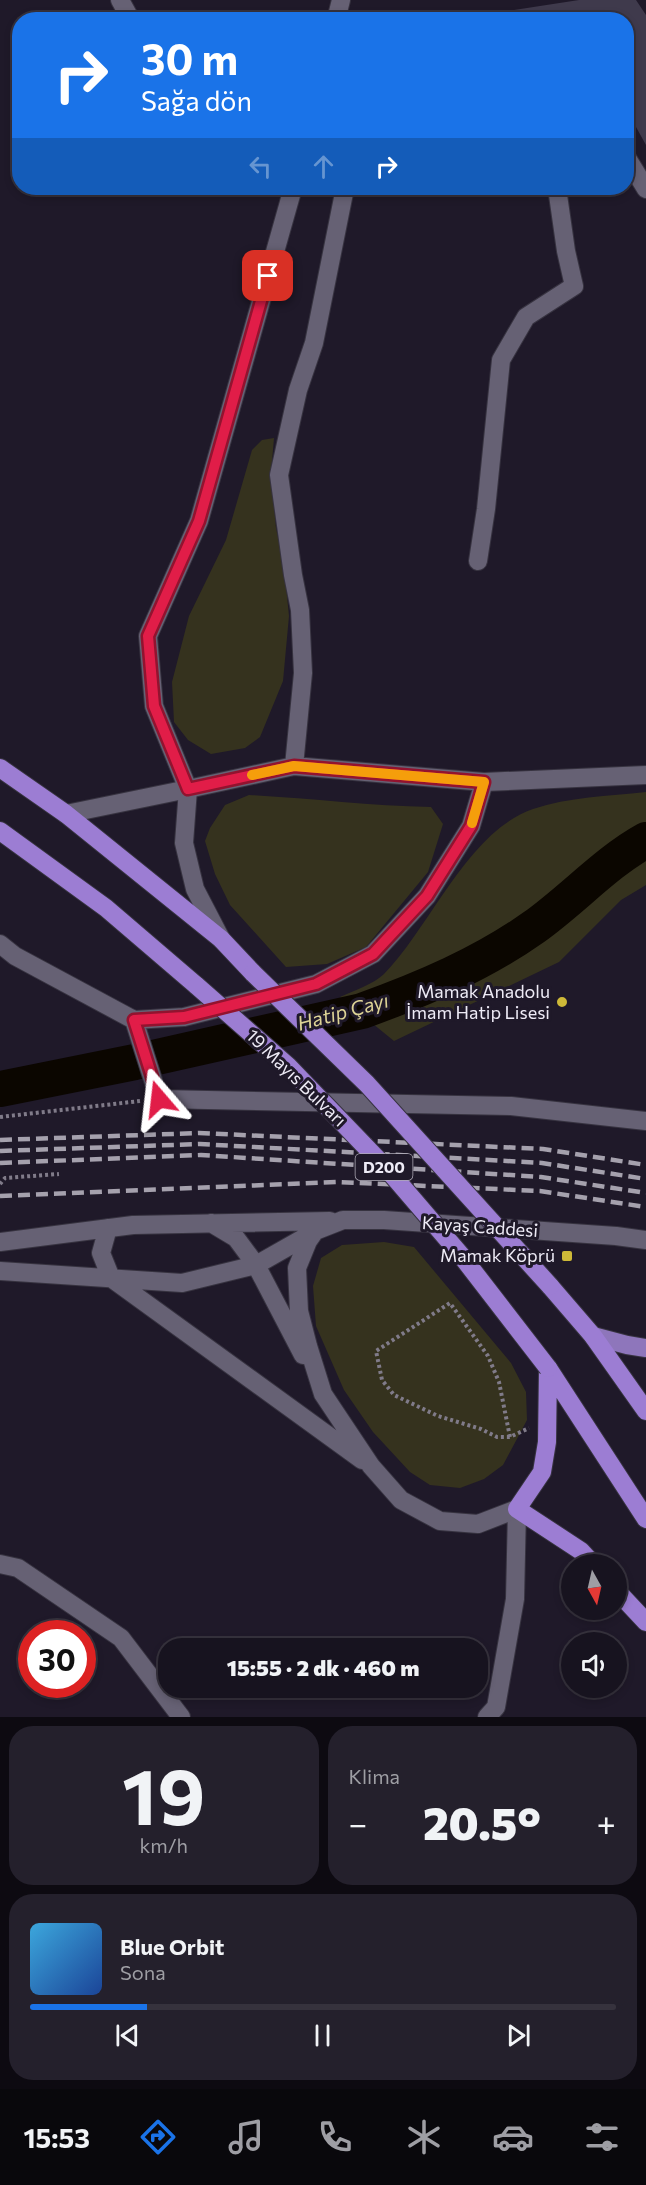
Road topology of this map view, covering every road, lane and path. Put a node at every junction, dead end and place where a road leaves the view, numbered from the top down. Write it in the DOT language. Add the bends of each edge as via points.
graph roads {
  1 [pos="634,169"];
  2 [pos="646,189"];
  3 [pos="291,195"];
  4 [pos="344,195"];
  5 [pos="558,195"];
  6 [pos="478,561"];
  7 [pos="294,766"];
  8 [pos="0,768"];
  9 [pos="646,775"];
  10 [pos="484,782"];
  11 [pos="188,789"];
  12 [pos="66,814"];
  13 [pos="0,831"];
  14 [pos="221,939"];
  15 [pos="0,944"];
  16 [pos="134,1020"];
  17 [pos="159,1099"];
  18 [pos="0,1117"];
  19 [pos="646,1121"];
  20 [pos="59,1174"];
  21 [pos="0,1184"];
  22 [pos="343,1220"];
  23 [pos="210,1223"];
  24 [pos="108,1228"];
  25 [pos="315,1231"];
  26 [pos="646,1240"];
  27 [pos="0,1242"];
  28 [pos="256,1265"];
  29 [pos="0,1271"];
  30 [pos="111,1278"];
  31 [pos="593,1336"];
  32 [pos="646,1347"];
  33 [pos="548,1368"];
  34 [pos="323,1394"];
  35 [pos="646,1411"];
  36 [pos="549,1418"];
  37 [pos="510,1437"];
  38 [pos="371,1466"];
  39 [pos="517,1509"];
  40 [pos="646,1519"];
  41 [pos="584,1554"];
  42 [pos="0,1564"];
  43 [pos="627,1602"];
  44 [pos="646,1622"];
  45 [pos="181,1717"];
  46 [pos="487,1717"];
  1 -- 2 [label="street"];
  3 -- 11 [label="street" via="199,521 148,636 154,706"];
  4 -- 7 [label="street" via="314,343 298,390 279,475 300,610 303,673"];
  5 -- 6 [label="street" via="574,286 526,317 501,360"];
  7 -- 10 [label="street"];
  7 -- 11 [label="street"];
  8 -- 12 [label="highway, D200"];
  9 -- 10 [label="street"];
  10 -- 16 [label="street" via="471,826 427,896 373,954 316,984 184,1017"];
  11 -- 12 [label="street"];
  11 -- 14 [label="street" via="184,843 195,889"];
  12 -- 14 [label="highway, D200"];
  13 -- 33 [label="highway, 19 Mayıs Bulvarı / D200, bridge" via="106,908 288,1066 388,1170 460,1254"];
  14 -- 31 [label="highway, D200, bridge" via="367,1084"];
  15 -- 16 [label="street" via="15,956"];
  16 -- 17 [label="street"];
  17 -- 18 [label="path"];
  17 -- 19 [label="street" via="511,1106"];
  20 -- 21 [label="path" via="5,1178"];
  22 -- 23 [label="street"];
  22 -- 25 [label="street, Kayaş Caddesi"];
  22 -- 26 [label="street, Kayaş Caddesi" via="396,1220"];
  23 -- 24 [label="street"];
  23 -- 28 [label="street" via="236,1238"];
  24 -- 27 [label="street"];
  24 -- 30 [label="street" via="101,1253"];
  25 -- 28 [label="street, Kayaş Caddesi"];
  25 -- 34 [label="street" via="297,1268 299,1311"];
  28 -- 30 [label="street, Kayaş Caddesi" via="182,1283"];
  28 -- 34 [label="street"];
  29 -- 30 [label="street, Kayaş Caddesi"];
  30 -- 38 [label="street"];
  31 -- 32 [label="main road"];
  31 -- 35 [label="highway, D200"];
  33 -- 36 [label="highway"];
  33 -- 40 [label="highway, D200"];
  34 -- 38 [label="street"];
  36 -- 37 [label="path"];
  36 -- 39 [label="highway" via="542,1472"];
  37 -- 37 [label="path" via="497,1437 438,1416 394,1395 382,1380 376,1351 450,1303 488,1356 499,1382"];
  38 -- 39 [label="street" via="401,1500 440,1521 478,1524"];
  39 -- 41 [label="highway"];
  39 -- 46 [label="street" via="515,1599 496,1707"];
  42 -- 45 [label="street" via="18,1568 121,1638"];
  43 -- 44 [label="highway"];
}
